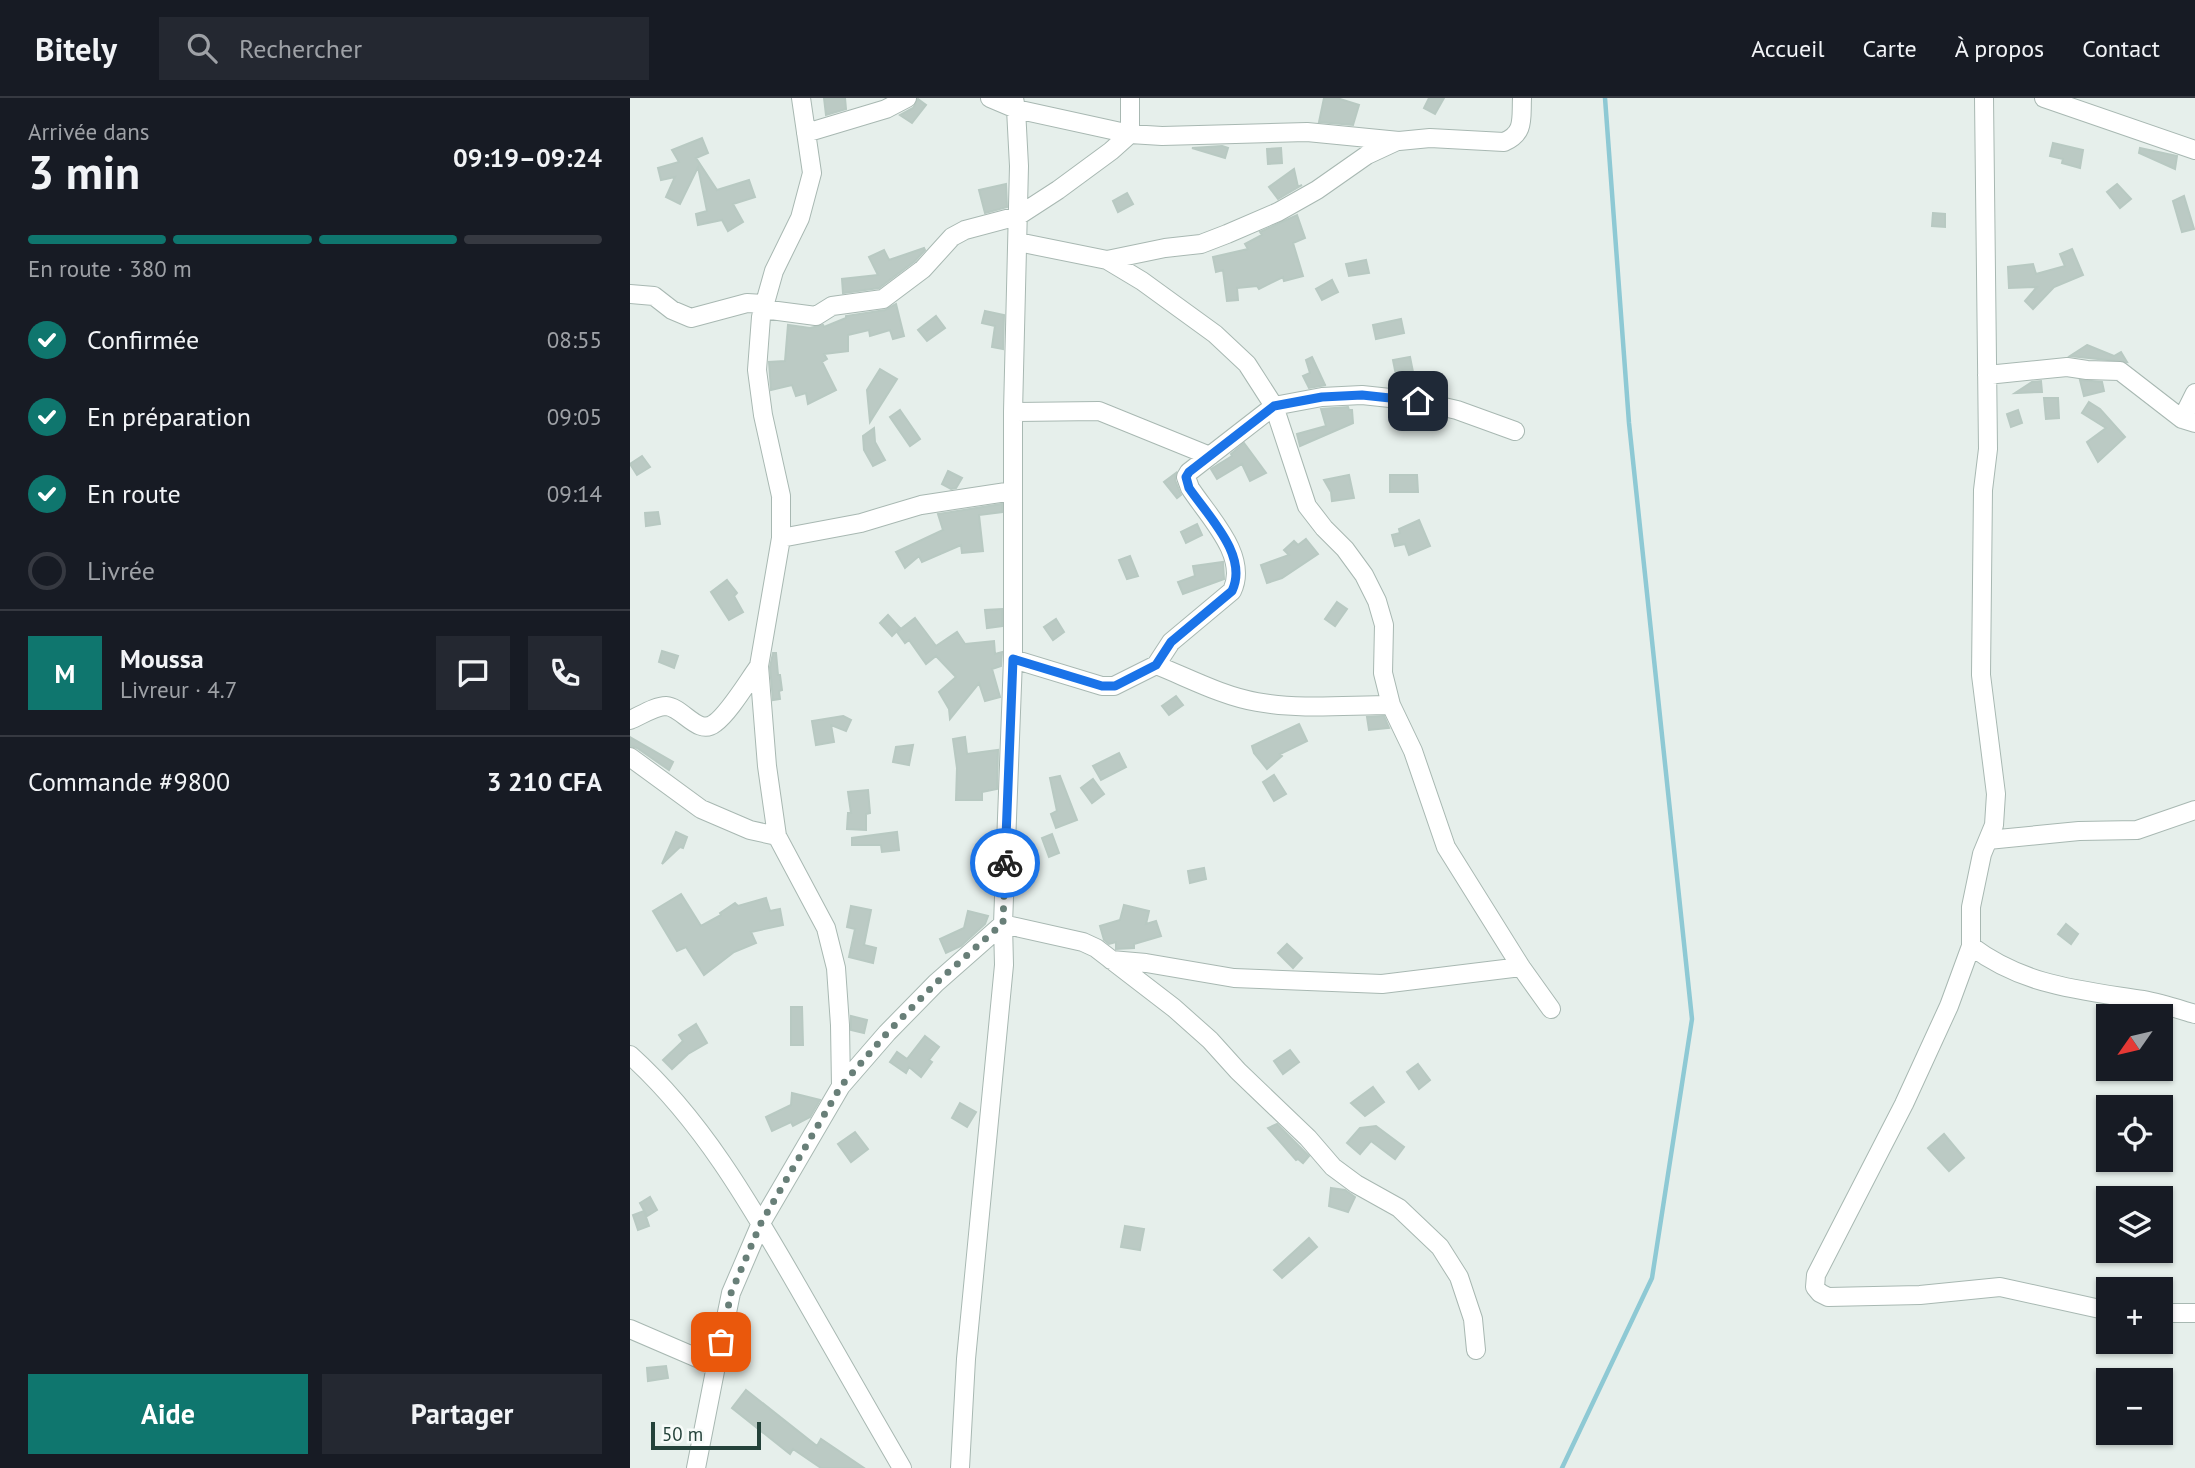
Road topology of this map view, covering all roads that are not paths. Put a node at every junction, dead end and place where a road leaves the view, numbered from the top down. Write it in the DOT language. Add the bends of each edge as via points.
graph roads {
  1 [pos="801,98"];
  2 [pos="907,98"];
  3 [pos="990,98"];
  4 [pos="1130,98"];
  5 [pos="1522,98"];
  6 [pos="1984,98"];
  7 [pos="2044,98"];
  8 [pos="1015,104"];
  9 [pos="806,133"];
  10 [pos="1130,134"];
  11 [pos="1399,141"];
  12 [pos="2195,150"];
  13 [pos="1018,216"];
  14 [pos="1018,242"];
  15 [pos="1107,260"];
  16 [pos="630,294"];
  17 [pos="764,307"];
  18 [pos="1987,375"];
  19 [pos="2195,393"];
  20 [pos="1274,406"];
  21 [pos="1013,412"];
  22 [pos="2189,421"];
  23 [pos="1515,430"];
  24 [pos="1210,456"];
  25 [pos="1013,491"];
  26 [pos="781,538"];
  27 [pos="1013,659"];
  28 [pos="1156,665"];
  29 [pos="759,666"];
  30 [pos="1391,705"];
  31 [pos="630,720"];
  32 [pos="630,757"];
  33 [pos="2195,810"];
  34 [pos="777,836"];
  35 [pos="1988,840"];
  36 [pos="1003,923"];
  37 [pos="1971,946"];
  38 [pos="1111,960"];
  39 [pos="1521,967"];
  40 [pos="1550,1009"];
  41 [pos="2195,1014"];
  42 [pos="630,1055"];
  43 [pos="841,1086"];
  44 [pos="761,1223"];
  45 [pos="2096,1308"];
  46 [pos="2173,1313"];
  47 [pos="2195,1313"];
  48 [pos="630,1329"];
  49 [pos="1476,1350"];
  50 [pos="716,1366"];
  51 [pos="696,1468"];
  52 [pos="902,1468"];
  53 [pos="960,1468"];
  1 -- 9 [label="street"];
  2 -- 9 [label="street" via="886,109"];
  3 -- 8 [label="street"];
  4 -- 10 [label="street"];
  5 -- 11 [label="street" via="1520,129 1515,138 1504,142"];
  6 -- 18 [label="street"];
  7 -- 12 [label="street"];
  8 -- 10 [label="street"];
  8 -- 13 [label="street"];
  9 -- 17 [label="street" via="812,173 806,200 774,271"];
  10 -- 11 [label="street" via="1307,132"];
  10 -- 13 [label="street"];
  11 -- 15 [label="street" via="1367,155 1278,212 1227,234 1201,244"];
  13 -- 14 [label="street"];
  13 -- 17 [label="street" via="952,237 923,268 883,299 832,306 816,316"];
  14 -- 15 [label="street"];
  14 -- 21 [label="street"];
  15 -- 20 [label="street" via="1215,334 1247,364"];
  16 -- 17 [label="street" via="654,296 691,318 747,303"];
  17 -- 26 [label="street" via="757,370 781,496"];
  18 -- 22 [label="street" via="2067,367 2120,371"];
  18 -- 35 [label="street" via="1981,675 1996,794"];
  19 -- 22 [label="street"];
  20 -- 23 [label="street" via="1362,395 1418,401"];
  20 -- 24 [label="street"];
  20 -- 30 [label="street" via="1307,506 1364,575 1377,601 1384,625 1383,673"];
  21 -- 24 [label="street" via="1099,411"];
  21 -- 25 [label="street"];
  24 -- 28 [label="street" via="1186,477 1233,550 1236,584 1171,642"];
  25 -- 26 [label="street" via="922,505 861,523"];
  25 -- 27 [label="street"];
  26 -- 29 [label="street"];
  27 -- 28 [label="street" via="1102,686 1115,686"];
  27 -- 36 [label="street"];
  28 -- 30 [label="street" via="1258,702"];
  29 -- 31 [label="street" via="715,724 703,727 665,706"];
  29 -- 34 [label="street"];
  30 -- 39 [label="street" via="1413,751 1446,847"];
  32 -- 34 [label="street" via="701,809"];
  33 -- 35 [label="street" via="2137,830"];
  34 -- 43 [label="street" via="826,928 836,968"];
  35 -- 37 [label="street" via="1971,907"];
  36 -- 38 [label="street" via="1083,942"];
  36 -- 43 [label="street" via="936,983"];
  36 -- 53 [label="street" via="1004,965 966,1359"];
  37 -- 41 [label="street" via="2005,969 2055,985"];
  37 -- 45 [label="street" via="1910,1092 1816,1275 1815,1287 1835,1297 2000,1287"];
  38 -- 39 [label="street" via="1234,978 1382,984"];
  38 -- 49 [label="street" via="1210,1040 1333,1167 1399,1208 1440,1247 1459,1276 1473,1319"];
  39 -- 40 [label="street"];
  42 -- 44 [label="street" via="702,1133"];
  43 -- 44 [label="street"];
  44 -- 50 [label="street" via="731,1293"];
  44 -- 52 [label="street"];
  46 -- 47 [label="street"];
  48 -- 50 [label="street"];
  50 -- 51 [label="street"];
}
